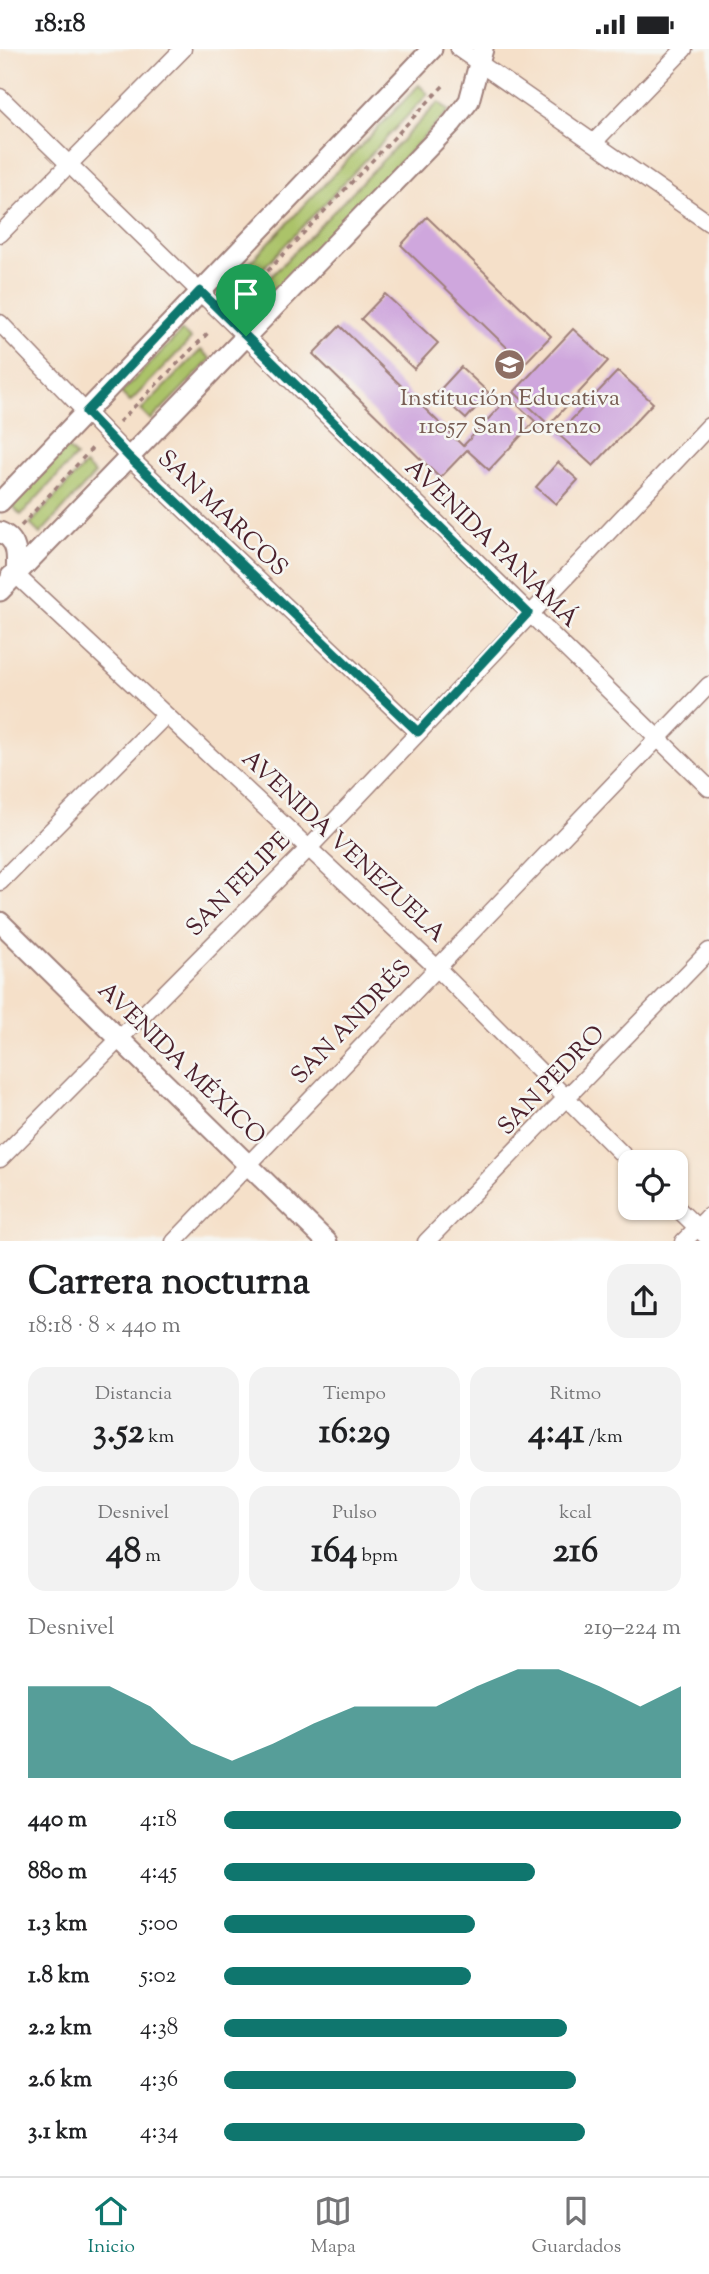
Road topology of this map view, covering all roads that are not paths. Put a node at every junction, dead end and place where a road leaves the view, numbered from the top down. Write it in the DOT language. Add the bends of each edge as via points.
graph roads {
  1 [pos="183,49"];
  2 [pos="432,49"];
  3 [pos="459,49"];
  4 [pos="684,49"];
  5 [pos="481,55"];
  6 [pos="0,97"];
  7 [pos="594,142"];
  8 [pos="67,164"];
  9 [pos="709,223"];
  10 [pos="0,234"];
  11 [pos="200,291"];
  12 [pos="0,323"];
  13 [pos="246,336"];
  14 [pos="86,412"];
  15 [pos="709,426"];
  16 [pos="129,457"];
  17 [pos="0,502"];
  18 [pos="6,534"];
  19 [pos="8,577"];
  20 [pos="0,591"];
  21 [pos="528,613"];
  22 [pos="709,685"];
  23 [pos="166,715"];
  24 [pos="418,732"];
  25 [pos="657,737"];
  26 [pos="709,788"];
  27 [pos="309,848"];
  28 [pos="0,882"];
  29 [pos="0,922"];
  30 [pos="709,951"];
  31 [pos="437,968"];
  32 [pos="119,1038"];
  33 [pos="566,1100"];
  34 [pos="618,1150"];
  35 [pos="0,1159"];
  36 [pos="248,1164"];
  37 [pos="709,1216"];
  38 [pos="688,1219"];
  39 [pos="703,1234"];
  40 [pos="174,1241"];
  41 [pos="327,1241"];
  42 [pos="426,1241"];
  43 [pos="683,1241"];
  1 -- 8 [label="street"];
  2 -- 11 [label="street"];
  3 -- 5 [label="street"];
  4 -- 7 [label="street"];
  5 -- 7 [label="street"];
  5 -- 13 [label="street" via="469,101 452,123"];
  6 -- 8 [label="street, AVENIDA PANAMÁ"];
  7 -- 9 [label="street"];
  8 -- 10 [label="street"];
  8 -- 11 [label="street, AVENIDA PANAMÁ"];
  11 -- 13 [label="street, AVENIDA PANAMÁ"];
  11 -- 14 [label="street"];
  12 -- 14 [label="street, SAN MARCOS"];
  13 -- 16 [label="street"];
  13 -- 21 [label="street, AVENIDA PANAMÁ"];
  14 -- 16 [label="street, SAN MARCOS"];
  14 -- 17 [label="street"];
  15 -- 21 [label="street, SAN FELIPE"];
  16 -- 19 [label="street"];
  16 -- 24 [label="street, SAN MARCOS"];
  18 -- 19 [label="street" via="14,544"];
  19 -- 20 [label="street"];
  19 -- 23 [label="street, AVENIDA VENEZUELA"];
  21 -- 24 [label="street, SAN FELIPE"];
  21 -- 25 [label="street, AVENIDA PANAMÁ"];
  22 -- 25 [label="street, SAN ANDRÉS"];
  23 -- 27 [label="street, AVENIDA VENEZUELA"];
  23 -- 28 [label="street"];
  24 -- 27 [label="street, SAN FELIPE"];
  25 -- 26 [label="street, AVENIDA PANAMÁ"];
  25 -- 31 [label="street, SAN ANDRÉS"];
  27 -- 31 [label="street, AVENIDA VENEZUELA"];
  27 -- 32 [label="street, SAN FELIPE"];
  29 -- 32 [label="street, AVENIDA MÉXICO"];
  30 -- 33 [label="street, SAN PEDRO"];
  31 -- 33 [label="street, AVENIDA VENEZUELA"];
  31 -- 36 [label="street, SAN ANDRÉS"];
  32 -- 35 [label="street, SAN FELIPE"];
  32 -- 36 [label="street, AVENIDA MÉXICO"];
  33 -- 34 [label="street, AVENIDA VENEZUELA"];
  33 -- 42 [label="street, SAN PEDRO"];
  36 -- 40 [label="street, SAN ANDRÉS"];
  36 -- 41 [label="street, AVENIDA MÉXICO"];
  37 -- 39 [label="street"];
  38 -- 39 [label="street"];
  39 -- 43 [label="street"];
}
